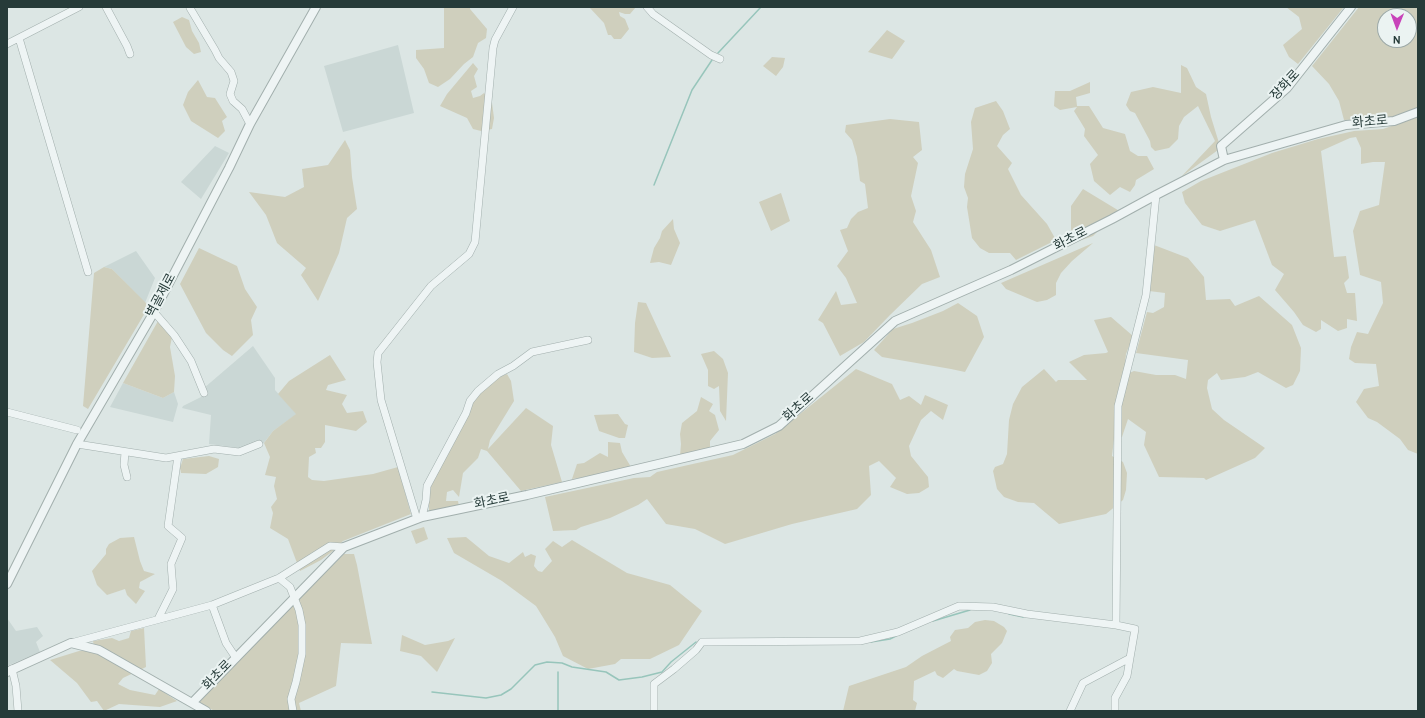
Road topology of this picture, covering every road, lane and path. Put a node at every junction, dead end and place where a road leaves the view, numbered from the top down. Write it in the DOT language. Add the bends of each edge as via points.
graph roads {
  1 [pos="79,7"];
  2 [pos="106,7"];
  3 [pos="316,7"];
  4 [pos="513,7"];
  5 [pos="647,7"];
  6 [pos="1351,7"];
  7 [pos="190,8"];
  8 [pos="19,38"];
  9 [pos="7,44"];
  10 [pos="130,54"];
  11 [pos="720,60"];
  12 [pos="1418,112"];
  13 [pos="250,124"];
  14 [pos="1224,160"];
  15 [pos="1156,195"];
  16 [pos="88,272"];
  17 [pos="154,312"];
  18 [pos="588,340"];
  19 [pos="204,393"];
  20 [pos="7,412"];
  21 [pos="77,430"];
  22 [pos="77,444"];
  23 [pos="259,444"];
  24 [pos="124,452"];
  25 [pos="178,456"];
  26 [pos="127,477"];
  27 [pos="419,518"];
  28 [pos="344,547"];
  29 [pos="279,578"];
  30 [pos="7,584"];
  31 [pos="294,598"];
  32 [pos="212,605"];
  33 [pos="158,619"];
  34 [pos="1116,625"];
  35 [pos="72,643"];
  36 [pos="236,658"];
  37 [pos="1130,658"];
  38 [pos="10,670"];
  39 [pos="192,703"];
  40 [pos="18,711"];
  41 [pos="206,711"];
  42 [pos="293,711"];
  43 [pos="654,711"];
  44 [pos="1070,711"];
  45 [pos="1115,711"];
  1 -- 8 [label="street"];
  2 -- 10 [label="street"];
  3 -- 13 [label="street, 벽골제로"];
  4 -- 27 [label="street" via="492,48 475,242 469,254 431,286 378,353 381,400"];
  5 -- 11 [label="street" via="653,14"];
  6 -- 14 [label="street, 장화로" via="1287,88 1221,146"];
  7 -- 13 [label="street" via="218,58 231,72 234,81 230,94"];
  8 -- 9 [label="street"];
  8 -- 16 [label="street"];
  12 -- 14 [label="street, 화초로" via="1394,121 1346,125"];
  13 -- 17 [label="street, 벽골제로"];
  14 -- 15 [label="street, 화초로"];
  15 -- 27 [label="street, 화초로" via="1011,270 895,321 779,426 743,444"];
  15 -- 34 [label="street" via="1146,295 1118,406"];
  17 -- 19 [label="street" via="174,335 191,362"];
  17 -- 22 [label="street, 벽골제로"];
  18 -- 27 [label="street" via="532,352 498,374 478,391 470,401 427,486 426,500"];
  20 -- 21 [label="street"];
  22 -- 24 [label="street"];
  22 -- 30 [label="street, 벽골제로"];
  23 -- 25 [label="street" via="239,452 214,449"];
  24 -- 25 [label="street" via="166,458"];
  24 -- 26 [label="street"];
  25 -- 33 [label="street" via="168,526 182,538 171,564 173,590"];
  27 -- 28 [label="street, 화초로"];
  28 -- 29 [label="street" via="330,546"];
  28 -- 31 [label="street, 화초로"];
  29 -- 31 [label="street" via="290,587"];
  29 -- 32 [label="street"];
  31 -- 36 [label="street, 화초로"];
  31 -- 42 [label="street" via="302,626 302,654 291,699"];
  32 -- 33 [label="street"];
  32 -- 36 [label="street" via="226,643"];
  33 -- 35 [label="street"];
  34 -- 37 [label="street" via="1135,629"];
  34 -- 43 [label="street" via="1027,614 993,607 959,606 898,632 860,640 702,642 680,664 654,684"];
  35 -- 38 [label="street"];
  35 -- 39 [label="street" via="98,650"];
  36 -- 39 [label="street, 화초로"];
  37 -- 44 [label="street" via="1083,682"];
  37 -- 45 [label="street" via="1127,676 1115,698"];
  38 -- 40 [label="street" via="16,686"];
  39 -- 41 [label="street"];
}
